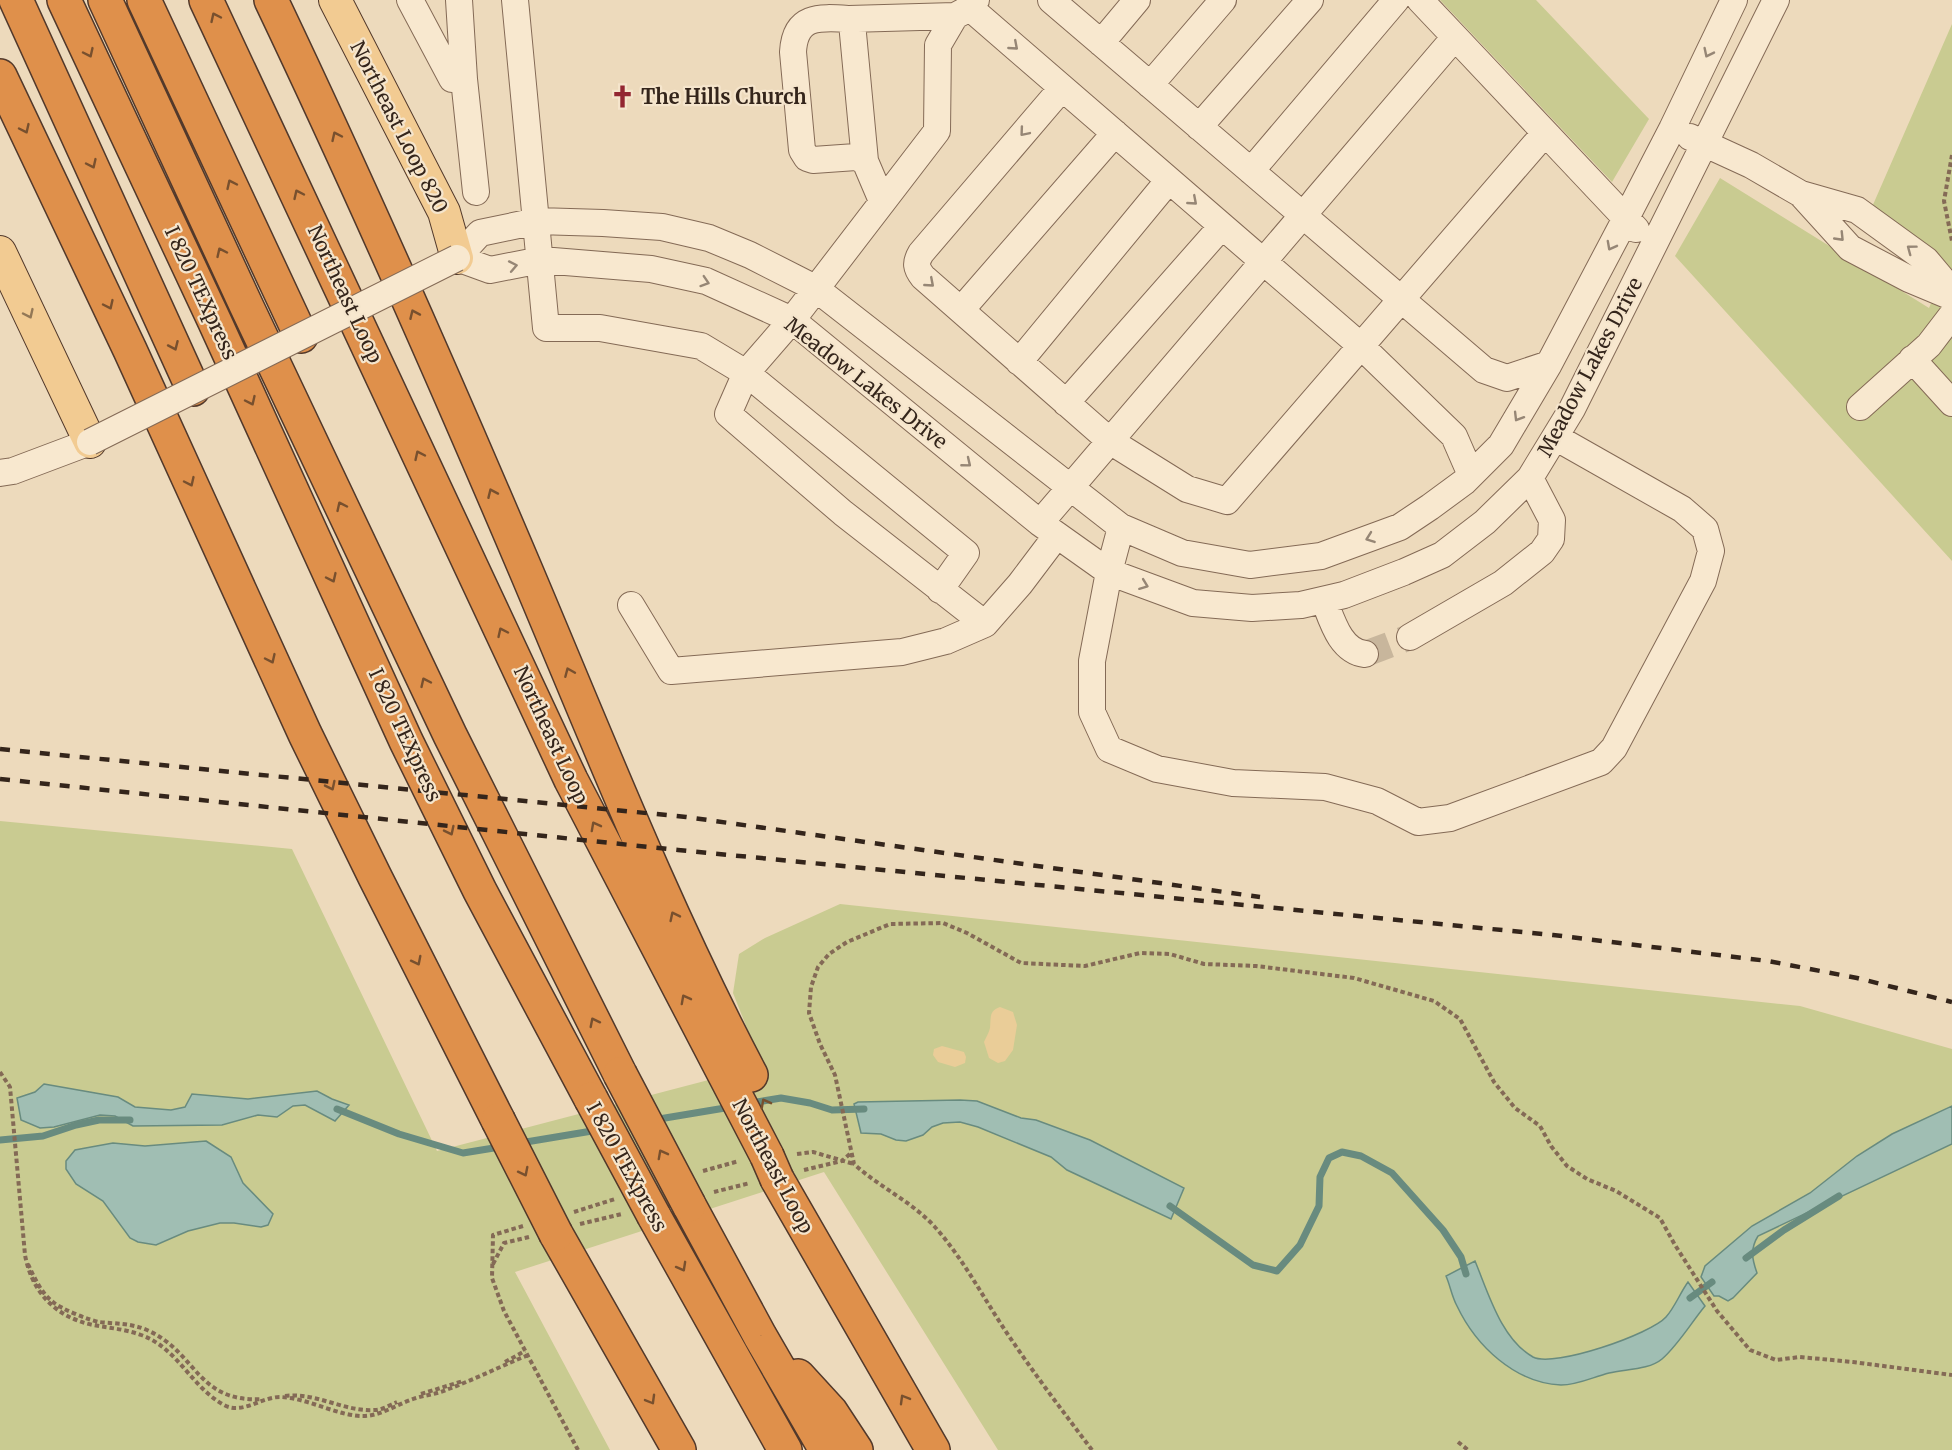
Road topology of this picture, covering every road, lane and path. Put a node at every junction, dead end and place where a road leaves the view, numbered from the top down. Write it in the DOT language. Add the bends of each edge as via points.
graph roads {
  1 [pos="16,0"];
  2 [pos="64,0"];
  3 [pos="105,0"];
  4 [pos="144,0"];
  5 [pos="206,0"];
  6 [pos="271,0"];
  7 [pos="334,0"];
  8 [pos="410,0"];
  9 [pos="459,0"];
  10 [pos="514,0"];
  11 [pos="1051,0"];
  12 [pos="1137,0"];
  13 [pos="1223,0"];
  14 [pos="1310,0"];
  15 [pos="1396,0"];
  16 [pos="1420,0"];
  17 [pos="1734,0"];
  18 [pos="1776,0"];
  19 [pos="967,8"];
  20 [pos="849,19"];
  21 [pos="1455,37"];
  22 [pos="1101,42"];
  23 [pos="0,76"];
  24 [pos="464,79"];
  25 [pos="1150,85"];
  26 [pos="1062,88"];
  27 [pos="1199,127"];
  28 [pos="1672,129"];
  29 [pos="1114,133"];
  30 [pos="1545,133"];
  31 [pos="1705,143"];
  32 [pos="1952,155"];
  33 [pos="865,162"];
  34 [pos="1251,171"];
  35 [pos="1169,180"];
  36 [pos="476,192"];
  37 [pos="1801,194"];
  38 [pos="882,201"];
  39 [pos="1303,216"];
  40 [pos="1626,218"];
  41 [pos="537,221"];
  42 [pos="1222,226"];
  43 [pos="1952,241"];
  44 [pos="1653,247"];
  45 [pos="0,252"];
  46 [pos="457,258"];
  47 [pos="541,260"];
  48 [pos="1264,262"];
  49 [pos="815,288"];
  50 [pos="1952,291"];
  51 [pos="1952,297"];
  52 [pos="1401,299"];
  53 [pos="961,310"];
  54 [pos="1952,315"];
  55 [pos="792,320"];
  56 [pos="301,336"];
  57 [pos="1361,346"];
  58 [pos="1912,359"];
  59 [pos="1019,362"];
  60 [pos="1549,364"];
  61 [pos="746,373"];
  62 [pos="193,389"];
  63 [pos="1952,402"];
  64 [pos="1066,403"];
  65 [pos="1860,407"];
  66 [pos="1555,437"];
  67 [pos="1110,441"];
  68 [pos="90,442"];
  69 [pos="3,469"];
  70 [pos="1471,475"];
  71 [pos="1530,478"];
  72 [pos="1071,488"];
  73 [pos="1121,527"];
  74 [pos="1049,529"];
  75 [pos="1109,572"];
  76 [pos="940,590"];
  77 [pos="1324,600"];
  78 [pos="631,605"];
  79 [pos="985,624"];
  80 [pos="1410,637"];
  81 [pos="1365,654"];
  82 [pos="724,1048"];
  83 [pos="0,1071"];
  84 [pos="769,1163"];
  85 [pos="854,1164"];
  86 [pos="701,1172"];
  87 [pos="621,1197"];
  88 [pos="554,1228"];
  89 [pos="760,1336"];
  90 [pos="525,1351"];
  91 [pos="1952,1376"];
  92 [pos="756,1397"];
  93 [pos="1458,1442"];
  94 [pos="578,1450"];
  95 [pos="653,1450"];
  96 [pos="679,1450"];
  97 [pos="767,1450"];
  98 [pos="785,1450"];
  99 [pos="826,1450"];
  100 [pos="856,1450"];
  101 [pos="933,1450"];
  102 [pos="1092,1450"];
  103 [pos="1468,1450"];
  1 -- 62 [label="highway, one-way"];
  2 -- 92 [label="highway, I 820 TEXpress, one-way, bridge" via="406,741 480,891"];
  89 -- 3 [label="highway, I 820 TEXpress, one-way, bridge" via="620,1074 450,735"];
  56 -- 4 [label="highway, one-way"];
  82 -- 5 [label="highway, Northeast Loop, one-way" via="571,780"];
  82 -- 6 [label="highway, one-way" via="514,542 342,148"];
  7 -- 46 [label="main road, Northeast Loop 820" via="444,212"];
  8 -- 24 [label="street" via="452,79"];
  9 -- 24 [label="street"];
  10 -- 41 [label="street"];
  11 -- 22 [label="street"];
  12 -- 22 [label="street"];
  13 -- 25 [label="street"];
  14 -- 27 [label="street"];
  15 -- 34 [label="street"];
  16 -- 21 [label="street"];
  17 -- 28 [label="street, Meadow Lakes Drive, one-way"];
  18 -- 31 [label="street, Meadow Lakes Drive"];
  19 -- 20 [label="street"];
  19 -- 26 [label="street, one-way"];
  19 -- 38 [label="street" via="938,45 938,131"];
  20 -- 33 [label="street" via="854,28"];
  20 -- 33 [label="street" via="808,20 799,28 794,42 802,150 813,160 856,157"];
  21 -- 30 [label="street"];
  21 -- 39 [label="street"];
  22 -- 25 [label="street"];
  23 -- 88 [label="highway, one-way, bridge" via="305,734"];
  24 -- 36 [label="street"];
  25 -- 27 [label="street"];
  26 -- 29 [label="street"];
  26 -- 53 [label="street, one-way" via="917,259 923,277"];
  27 -- 34 [label="street"];
  28 -- 31 [label="street"];
  28 -- 40 [label="street, Meadow Lakes Drive"];
  29 -- 35 [label="street"];
  29 -- 53 [label="street"];
  30 -- 40 [label="street"];
  30 -- 52 [label="street"];
  31 -- 37 [label="street"];
  31 -- 44 [label="street, Meadow Lakes Drive"];
  32 -- 43 [label="path" via="1944,201"];
  33 -- 38 [label="street"];
  34 -- 39 [label="street"];
  35 -- 42 [label="street, one-way"];
  35 -- 59 [label="street"];
  50 -- 37 [label="street, one-way" via="1926,260 1857,210"];
  37 -- 51 [label="street, one-way" via="1850,248"];
  38 -- 49 [label="street"];
  39 -- 48 [label="street"];
  39 -- 52 [label="street"];
  40 -- 44 [label="street"];
  40 -- 60 [label="street, Meadow Lakes Drive, one-way"];
  41 -- 46 [label="street, Meadow Lakes Drive" via="480,233"];
  41 -- 47 [label="street"];
  41 -- 49 [label="street, Meadow Lakes Drive" via="662,228 709,238"];
  42 -- 48 [label="street"];
  42 -- 64 [label="street"];
  44 -- 66 [label="street, Meadow Lakes Drive"];
  45 -- 68 [label="main road, one-way"];
  46 -- 47 [label="street, Meadow Lakes Drive, one-way" via="490,270"];
  46 -- 56 [label="street, bridge"];
  47 -- 55 [label="street, Meadow Lakes Drive, one-way" via="651,269 706,281"];
  47 -- 61 [label="street" via="546,328 600,328 701,346"];
  48 -- 57 [label="street"];
  48 -- 67 [label="street"];
  49 -- 55 [label="street"];
  49 -- 72 [label="street, Meadow Lakes Drive"];
  52 -- 57 [label="street"];
  52 -- 60 [label="street" via="1484,370 1507,378"];
  53 -- 59 [label="street"];
  54 -- 58 [label="street" via="1929,345"];
  55 -- 61 [label="street"];
  55 -- 74 [label="street, Meadow Lakes Drive, one-way"];
  56 -- 62 [label="street, bridge"];
  57 -- 67 [label="street" via="1227,501 1186,489"];
  57 -- 70 [label="street" via="1454,436"];
  58 -- 63 [label="street"];
  58 -- 65 [label="street"];
  59 -- 64 [label="street"];
  60 -- 70 [label="street, Meadow Lakes Drive, one-way" via="1501,445"];
  61 -- 76 [label="street" via="728,414"];
  61 -- 76 [label="street" via="966,554"];
  62 -- 68 [label="street, bridge"];
  64 -- 67 [label="street"];
  66 -- 71 [label="street, Meadow Lakes Drive"];
  66 -- 75 [label="street" via="1682,509 1705,529 1711,551 1703,581 1614,748 1601,762 1450,818 1418,822 1377,801 1325,786 1233,783 1157,769 1109,749 1092,712 1092,661"];
  67 -- 72 [label="street"];
  68 -- 69 [label="street"];
  70 -- 73 [label="street, Meadow Lakes Drive, one-way" via="1400,527 1321,556 1250,565 1182,553"];
  71 -- 77 [label="street, Meadow Lakes Drive" via="1485,522 1442,555"];
  71 -- 80 [label="street" via="1552,520 1551,539 1542,552 1503,583"];
  72 -- 73 [label="street, Meadow Lakes Drive"];
  72 -- 74 [label="street"];
  73 -- 75 [label="street"];
  74 -- 75 [label="street, Meadow Lakes Drive"];
  74 -- 79 [label="street" via="1020,584"];
  75 -- 77 [label="street, Meadow Lakes Drive, one-way" via="1193,603 1252,608"];
  76 -- 79 [label="street"];
  77 -- 81 [label="street" via="1338,636 1357,653"];
  78 -- 79 [label="street" via="671,671 902,652 946,641"];
  84 -- 82 [label="highway, Northeast Loop, one-way"];
  83 -- 90 [label="path" via="8,1077 12,1098 24,1256 38,1285 52,1302 97,1322 126,1323 149,1331 172,1346 205,1382 225,1395 245,1400 296,1395 376,1410 472,1378"];
  83 -- 94 [label="path" via="10,1088 28,1270 41,1294 61,1313 77,1321 123,1329 157,1342 210,1394 230,1408 280,1397 363,1416 378,1414 526,1356"];
  84 -- 85 [label="path" via="813,1152"];
  84 -- 86 [label="path"];
  101 -- 84 [label="highway, Northeast Loop, one-way"];
  85 -- 91 [label="path" via="835,1075 809,1013 811,987 818,967 829,954 890,924 943,923 1021,963 1085,966 1140,953 1170,954 1204,964 1354,978 1434,1001 1460,1019 1494,1082 1515,1108 1540,1126 1567,1166 1660,1218 1717,1311 1750,1350 1776,1360 1800,1357"];
  85 -- 102 [label="path" via="910,1204 963,1261 1001,1324"];
  87 -- 88 [label="path"];
  88 -- 90 [label="path" via="493,1235 492,1278"];
  88 -- 95 [label="highway" via="552,1263"];
  88 -- 96 [label="highway, one-way"];
  89 -- 99 [label="highway, I 820 TEXpress"];
  89 -- 100 [label="highway" via="831,1412"];
  90 -- 94 [label="path"];
  92 -- 97 [label="highway"];
  92 -- 98 [label="highway, I 820 TEXpress"];
  93 -- 103 [label="path"];
}
